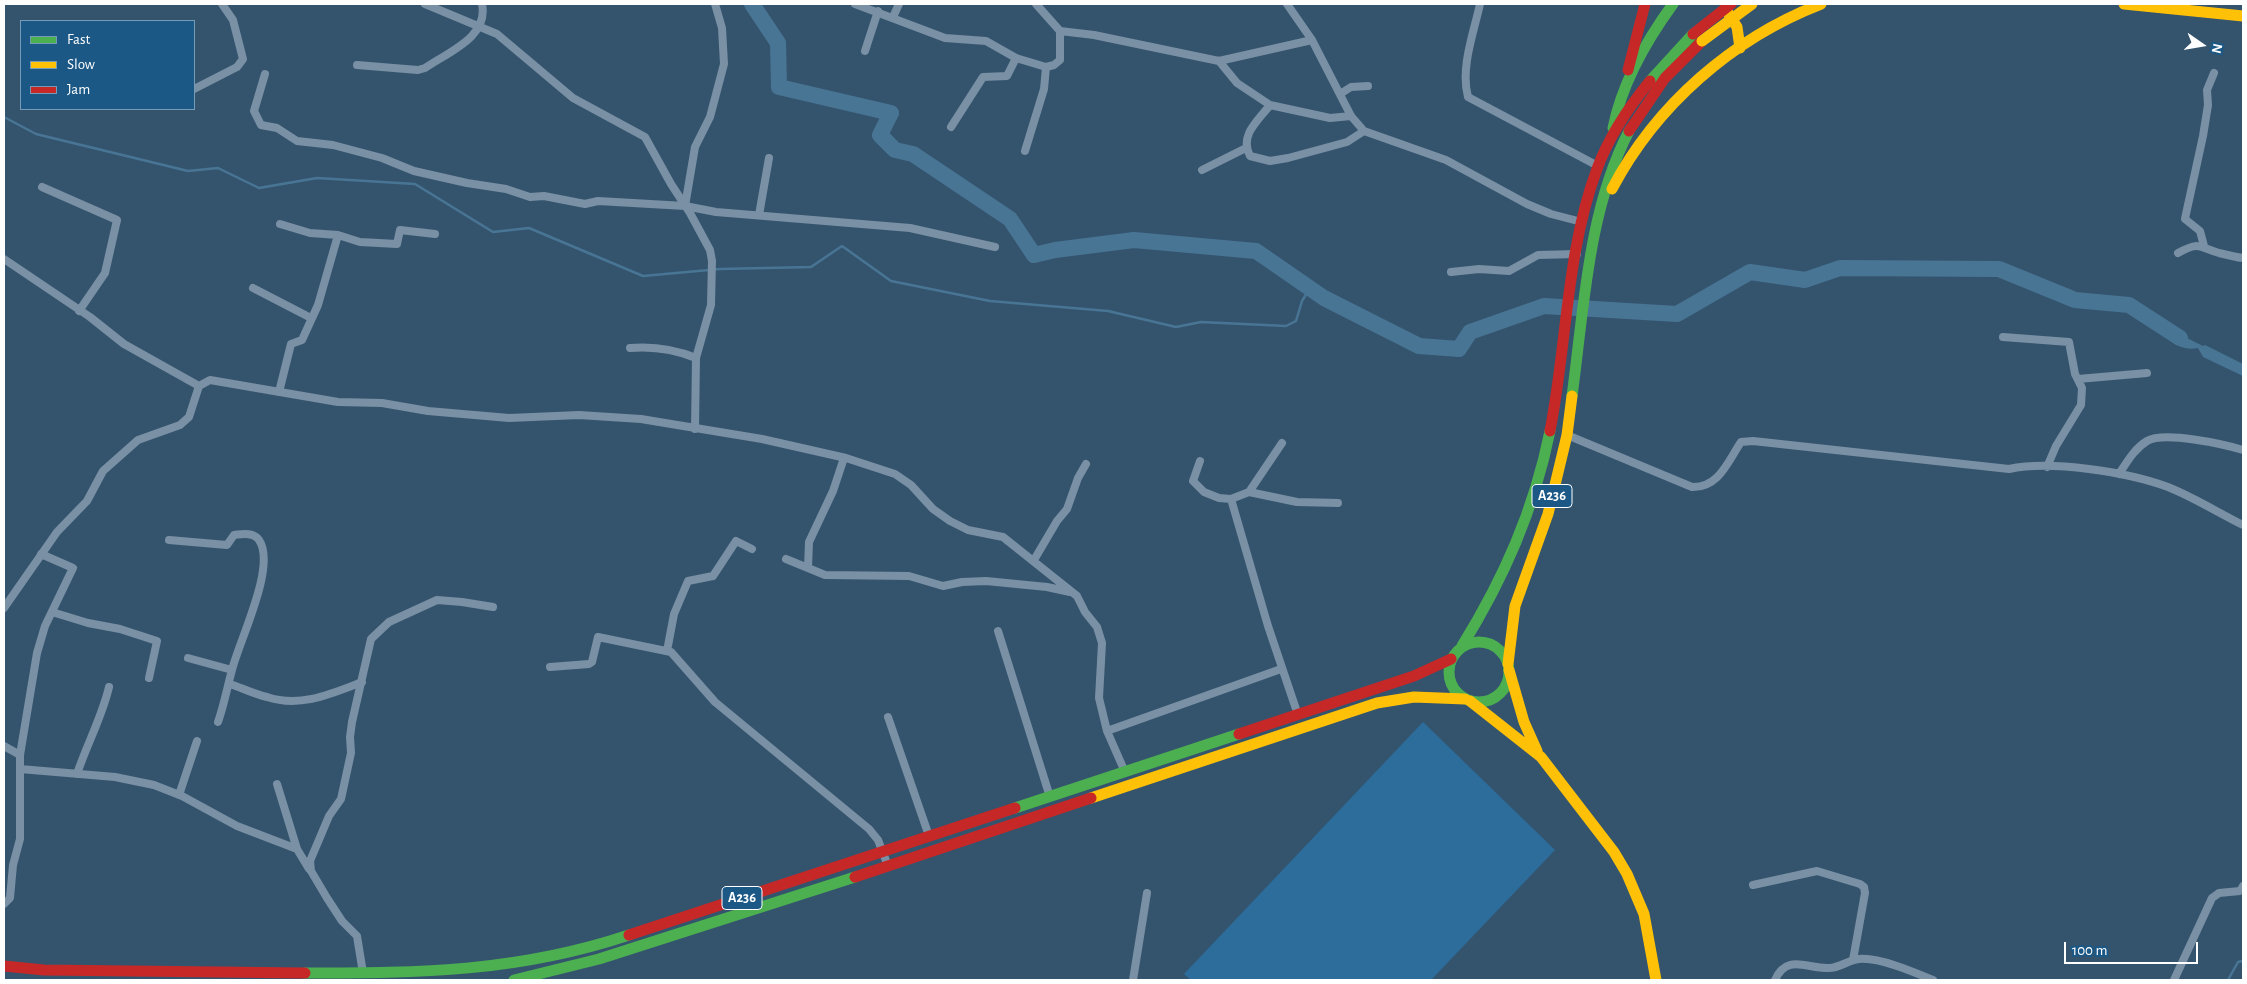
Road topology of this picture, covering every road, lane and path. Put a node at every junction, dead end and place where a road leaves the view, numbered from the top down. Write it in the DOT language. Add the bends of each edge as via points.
graph roads {
  1 [pos="222,4"];
  2 [pos="425,4"];
  3 [pos="482,4"];
  4 [pos="715,4"];
  5 [pos="855,4"];
  6 [pos="899,4"];
  7 [pos="1036,4"];
  8 [pos="1286,4"];
  9 [pos="1480,4"];
  10 [pos="1645,4"];
  11 [pos="1673,4"];
  12 [pos="1720,4"];
  13 [pos="1731,4"];
  14 [pos="1752,4"];
  15 [pos="1821,4"];
  16 [pos="2124,4"];
  17 [pos="878,11"];
  18 [pos="2243,16"];
  19 [pos="893,17"];
  20 [pos="482,26"];
  21 [pos="1060,31"];
  22 [pos="1698,38"];
  23 [pos="1312,40"];
  24 [pos="1740,48"];
  25 [pos="865,51"];
  26 [pos="1016,58"];
  27 [pos="1219,61"];
  28 [pos="357,65"];
  29 [pos="1046,67"];
  30 [pos="2214,73"];
  31 [pos="265,74"];
  32 [pos="1368,86"];
  33 [pos="195,88"];
  34 [pos="1340,94"];
  35 [pos="1620,101"];
  36 [pos="1270,105"];
  37 [pos="1352,116"];
  38 [pos="951,126"];
  39 [pos="1364,131"];
  40 [pos="1611,139"];
  41 [pos="1246,148"];
  42 [pos="1025,151"];
  43 [pos="769,158"];
  44 [pos="1598,166"];
  45 [pos="1202,170"];
  46 [pos="42,187"];
  47 [pos="685,206"];
  48 [pos="759,215"];
  49 [pos="1582,222"];
  50 [pos="280,224"];
  51 [pos="435,234"];
  52 [pos="338,235"];
  53 [pos="1594,239"];
  54 [pos="2204,246"];
  55 [pos="995,247"];
  56 [pos="2178,253"];
  57 [pos="1576,254"];
  58 [pos="2243,258"];
  59 [pos="4,259"];
  60 [pos="1451,272"];
  61 [pos="253,288"];
  62 [pos="80,310"];
  63 [pos="311,318"];
  64 [pos="2003,337"];
  65 [pos="630,348"];
  66 [pos="696,358"];
  67 [pos="2147,373"];
  68 [pos="2078,379"];
  69 [pos="199,386"];
  70 [pos="279,392"];
  71 [pos="695,429"];
  72 [pos="1567,435"];
  73 [pos="1282,443"];
  74 [pos="2243,450"];
  75 [pos="844,458"];
  76 [pos="1200,461"];
  77 [pos="1086,464"];
  78 [pos="2047,467"];
  79 [pos="2119,474"];
  80 [pos="1249,492"];
  81 [pos="1231,500"];
  82 [pos="1338,503"];
  83 [pos="2243,524"];
  84 [pos="169,540"];
  85 [pos="752,549"];
  86 [pos="41,554"];
  87 [pos="786,559"];
  88 [pos="1034,560"];
  89 [pos="808,568"];
  90 [pos="1072,592"];
  91 [pos="493,607"];
  92 [pos="4,608"];
  93 [pos="52,612"];
  94 [pos="998,631"];
  95 [pos="1462,646"];
  96 [pos="667,651"];
  97 [pos="188,658"];
  98 [pos="1451,659"];
  99 [pos="550,667"];
  100 [pos="1509,667"];
  101 [pos="1282,669"];
  102 [pos="232,670"];
  103 [pos="149,678"];
  104 [pos="362,682"];
  105 [pos="230,684"];
  106 [pos="109,687"];
  107 [pos="1467,700"];
  108 [pos="1298,715"];
  109 [pos="888,717"];
  110 [pos="218,722"];
  111 [pos="1107,731"];
  112 [pos="197,741"];
  113 [pos="4,746"];
  114 [pos="20,755"];
  115 [pos="1541,757"];
  116 [pos="20,769"];
  117 [pos="1124,772"];
  118 [pos="78,774"];
  119 [pos="277,784"];
  120 [pos="179,795"];
  121 [pos="1050,797"];
  122 [pos="929,836"];
  123 [pos="297,850"];
  124 [pos="884,852"];
  125 [pos="888,866"];
  126 [pos="311,870"];
  127 [pos="1753,885"];
  128 [pos="2243,886"];
  129 [pos="2230,892"];
  130 [pos="1147,893"];
  131 [pos="2243,897"];
  132 [pos="4,904"];
  133 [pos="1853,960"];
  134 [pos="4,966"];
  135 [pos="363,973"];
  136 [pos="43,975"];
  137 [pos="148,976"];
  138 [pos="514,980"];
  139 [pos="1134,980"];
  140 [pos="1656,980"];
  141 [pos="1775,980"];
  142 [pos="1933,980"];
  143 [pos="2174,980"];
  1 -- 33 [label="street" via="233,20 243,59 237,67"];
  2 -- 20 [label="street"];
  3 -- 20 [label="street"];
  4 -- 47 [label="street" via="722,28 724,64 710,117 696,147"];
  5 -- 17 [label="street"];
  6 -- 19 [label="street"];
  7 -- 21 [label="street"];
  8 -- 23 [label="street"];
  9 -- 44 [label="street" via="1470,47 1465,86 1468,97"];
  10 -- 35 [label="main road"];
  11 -- 35 [label="main road" via="1646,48"];
  12 -- 24 [label="main road" via="1737,27"];
  13 -- 22 [label="main road, A236, bridge"];
  14 -- 22 [label="main road, A236, bridge"];
  15 -- 24 [label="main road" via="1780,22"];
  16 -- 18 [label="main road"];
  17 -- 19 [label="street"];
  17 -- 25 [label="street"];
  19 -- 26 [label="street" via="945,38 986,41"];
  20 -- 28 [label="street" via="461,44 418,70"];
  20 -- 47 [label="street" via="497,34 573,98 646,137"];
  21 -- 27 [label="street"];
  21 -- 29 [label="street" via="1059,62"];
  22 -- 40 [label="main road, A236" via="1642,91"];
  22 -- 53 [label="main road, A236" via="1665,78 1627,134 1605,187"];
  23 -- 27 [label="street"];
  23 -- 34 [label="street"];
  24 -- 53 [label="main road" via="1672,103 1637,145 1616,180"];
  26 -- 29 [label="street"];
  26 -- 38 [label="street" via="1007,76 983,77"];
  27 -- 36 [label="street" via="1237,83"];
  29 -- 42 [label="street" via="1044,90"];
  30 -- 54 [label="street" via="2207,90 2203,136 2185,219 2200,231"];
  31 -- 47 [label="street" via="254,111 261,125 277,128 297,141 333,146 382,158 414,171 506,189 530,197 544,196 585,204 598,201"];
  32 -- 34 [label="street" via="1351,87"];
  34 -- 37 [label="street"];
  35 -- 40 [label="main road" via="1614,115"];
  36 -- 37 [label="street" via="1330,118"];
  36 -- 41 [label="street" via="1250,129 1245,140"];
  37 -- 39 [label="street"];
  39 -- 41 [label="street" via="1333,147 1270,161 1250,156"];
  39 -- 49 [label="street" via="1446,160 1528,204"];
  40 -- 44 [label="main road, A236"];
  41 -- 45 [label="street"];
  43 -- 48 [label="street"];
  44 -- 49 [label="main road, A236"];
  46 -- 62 [label="street" via="117,220 104,273"];
  47 -- 48 [label="street"];
  47 -- 66 [label="street" via="710,250 712,261 711,305"];
  48 -- 55 [label="street" via="910,228"];
  49 -- 57 [label="main road, A236"];
  50 -- 52 [label="street" via="310,233"];
  51 -- 52 [label="street" via="400,230 397,244 360,242"];
  52 -- 63 [label="street" via="318,305"];
  53 -- 72 [label="main road, A236"];
  54 -- 56 [label="street" via="2190,246"];
  54 -- 58 [label="street" via="2217,253"];
  57 -- 60 [label="street" via="1538,255 1509,271 1479,269"];
  57 -- 95 [label="main road, A236" via="1544,456 1527,521 1506,571"];
  59 -- 62 [label="street"];
  61 -- 63 [label="street"];
  62 -- 69 [label="street" via="124,344"];
  63 -- 70 [label="street" via="302,340 291,344"];
  64 -- 68 [label="street" via="2069,342"];
  65 -- 66 [label="street" via="649,346"];
  66 -- 71 [label="street"];
  67 -- 68 [label="street"];
  68 -- 78 [label="street" via="2082,388 2081,405"];
  69 -- 70 [label="street" via="210,380"];
  69 -- 86 [label="street" via="189,417 180,425 138,440 104,471 87,501"];
  70 -- 71 [label="street" via="428,412 509,418 614,416"];
  71 -- 75 [label="street" via="762,439"];
  72 -- 78 [label="street" via="1700,488 1716,480 1741,442 1746,441 2009,469"];
  72 -- 100 [label="main road, A236" via="1548,514 1514,606"];
  73 -- 80 [label="street"];
  74 -- 79 [label="street" via="2216,443 2161,437 2148,440 2132,454"];
  75 -- 88 [label="street" via="896,474 950,521 977,532 1003,537"];
  75 -- 89 [label="street" via="833,491 809,542"];
  76 -- 81 [label="street" via="1193,481 1204,492"];
  77 -- 88 [label="street" via="1067,508"];
  78 -- 79 [label="street"];
  79 -- 83 [label="street" via="2170,488"];
  80 -- 81 [label="street"];
  80 -- 82 [label="street" via="1298,502"];
  81 -- 101 [label="street"];
  84 -- 102 [label="street" via="227,545 234,535 246,534 255,535 260,540 264,555 259,589"];
  85 -- 96 [label="street" via="736,541 712,576 688,581 674,614"];
  86 -- 92 [label="street"];
  86 -- 93 [label="street" via="73,568"];
  87 -- 89 [label="street"];
  88 -- 90 [label="street"];
  89 -- 90 [label="street" via="825,575 909,576 943,586 986,581"];
  90 -- 111 [label="street" via="1097,627 1102,643 1100,698"];
  91 -- 104 [label="street" via="437,600 388,622 371,639"];
  93 -- 103 [label="street" via="157,641"];
  93 -- 114 [label="street" via="37,654"];
  94 -- 121 [label="street"];
  95 -- 98 [label="main road, A236"];
  95 -- 100 [label="main road" via="1474,641 1487,642 1503,653"];
  96 -- 99 [label="street" via="598,637 589,664"];
  96 -- 124 [label="street" via="715,702 869,829"];
  97 -- 102 [label="street"];
  98 -- 107 [label="main road" via="1448,677 1457,693"];
  98 -- 108 [label="main road, A236" via="1414,676"];
  100 -- 107 [label="main road, A236" via="1507,683 1495,698 1482,702"];
  100 -- 115 [label="main road" via="1524,722"];
  101 -- 108 [label="street"];
  101 -- 111 [label="street"];
  102 -- 105 [label="street"];
  104 -- 105 [label="street" via="317,700 300,701 268,698"];
  104 -- 126 [label="street" via="341,799 329,816 310,861"];
  105 -- 110 [label="street"];
  106 -- 118 [label="street" via="103,713 88,742"];
  107 -- 115 [label="main road"];
  107 -- 125 [label="main road, A236" via="1417,695 1364,707"];
  108 -- 117 [label="main road, A236"];
  109 -- 122 [label="street"];
  111 -- 117 [label="street"];
  112 -- 120 [label="street"];
  113 -- 114 [label="street"];
  114 -- 116 [label="street"];
  115 -- 140 [label="main road" via="1600,831 1628,874 1644,914"];
  116 -- 118 [label="street"];
  116 -- 132 [label="street" via="20,838 10,898"];
  117 -- 121 [label="main road, A236"];
  118 -- 120 [label="street" via="154,785"];
  119 -- 123 [label="street"];
  120 -- 123 [label="street" via="237,826"];
  121 -- 122 [label="main road, A236"];
  122 -- 124 [label="main road, A236"];
  123 -- 126 [label="street"];
  124 -- 125 [label="street"];
  124 -- 135 [label="main road, A236" via="546,960 464,971"];
  125 -- 138 [label="main road, A236" via="599,959"];
  126 -- 135 [label="street" via="342,920 357,936"];
  127 -- 133 [label="street" via="1817,871 1860,884 1864,893"];
  128 -- 129 [label="street" via="2240,891"];
  129 -- 131 [label="street"];
  129 -- 143 [label="street" via="2219,893 2212,898"];
  130 -- 139 [label="street"];
  133 -- 141 [label="street" via="1829,968 1795,964 1784,968"];
  133 -- 142 [label="street" via="1870,960"];
  134 -- 136 [label="main road, A236"];
  135 -- 137 [label="main road, A236"];
  136 -- 137 [label="main road, A236"];
}
